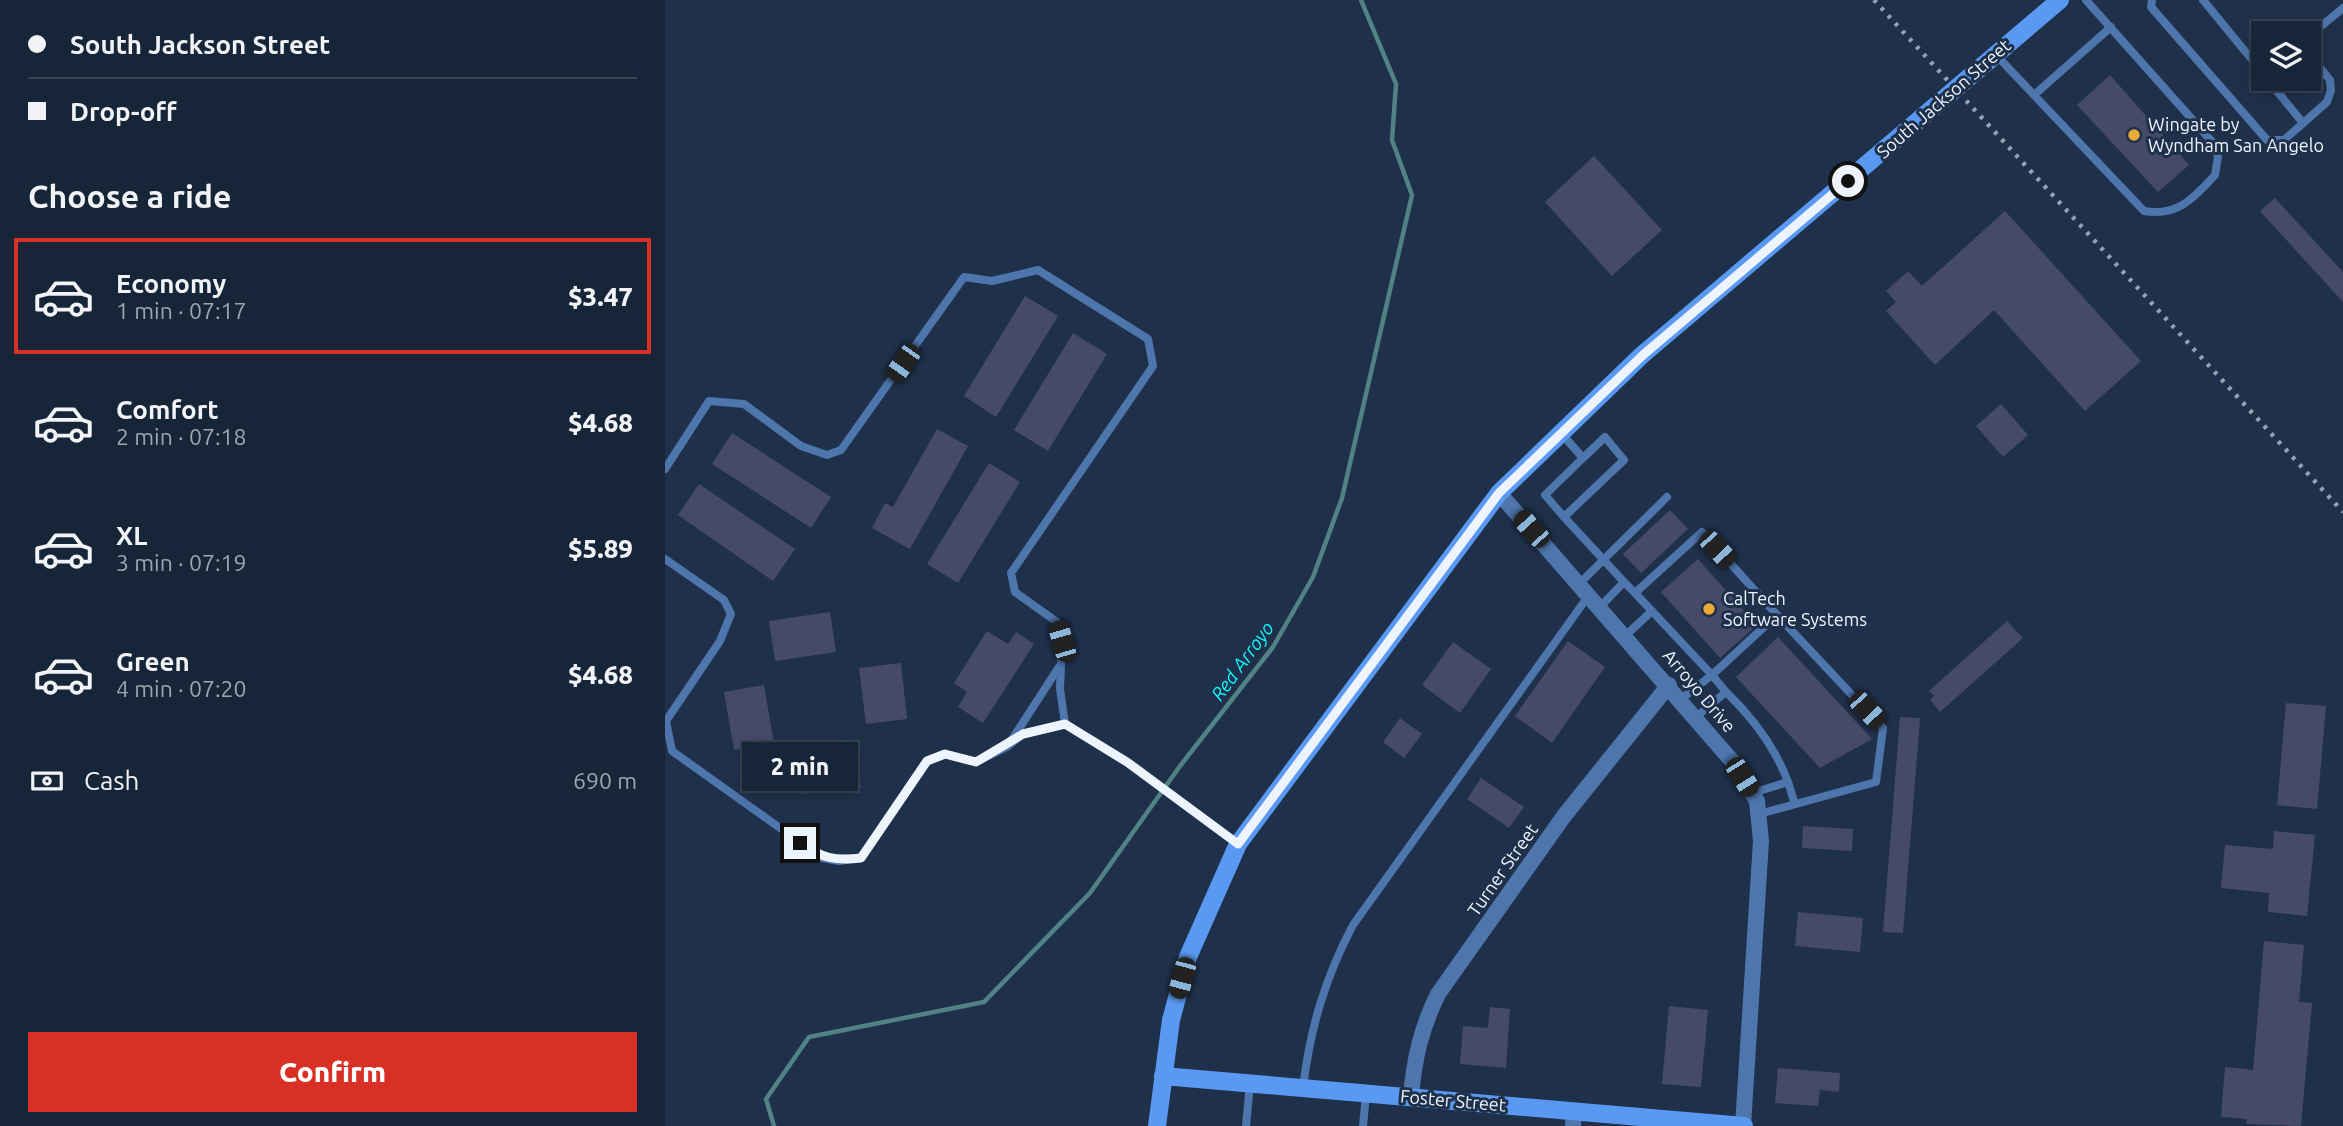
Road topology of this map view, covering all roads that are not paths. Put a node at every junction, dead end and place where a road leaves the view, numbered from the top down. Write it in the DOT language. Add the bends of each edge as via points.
graph roads {
  1 [pos="2060,0"];
  2 [pos="2086,0"];
  3 [pos="2152,0"];
  4 [pos="2203,0"];
  5 [pos="2343,8"];
  6 [pos="2321,26"];
  7 [pos="2111,27"];
  8 [pos="1996,54"];
  9 [pos="2251,59"];
  10 [pos="2321,69"];
  11 [pos="2277,91"];
  12 [pos="2034,95"];
  13 [pos="2303,123"];
  14 [pos="1561,433"];
  15 [pos="1583,458"];
  16 [pos="665,469"];
  17 [pos="1499,493"];
  18 [pos="1667,497"];
  19 [pos="1564,517"];
  20 [pos="665,559"];
  21 [pos="1602,559"];
  22 [pos="1624,582"];
  23 [pos="1635,593"];
  24 [pos="1589,595"];
  25 [pos="1652,611"];
  26 [pos="1777,615"];
  27 [pos="1626,635"];
  28 [pos="1061,664"];
  29 [pos="1712,675"];
  30 [pos="1669,685"];
  31 [pos="1726,692"];
  32 [pos="1681,699"];
  33 [pos="1696,717"];
  34 [pos="1065,724"];
  35 [pos="1007,747"];
  36 [pos="1788,782"];
  37 [pos="1752,793"];
  38 [pos="1795,804"];
  39 [pos="1759,814"];
  40 [pos="1238,844"];
  41 [pos="1163,1076"];
  42 [pos="1250,1083"];
  43 [pos="1303,1088"];
  44 [pos="1366,1094"];
  45 [pos="1411,1097"];
  46 [pos="1573,1119"];
  47 [pos="1157,1126"];
  48 [pos="1246,1126"];
  49 [pos="1363,1126"];
  50 [pos="1744,1126"];
  1 -- 8 [label="main road, South Jackson Street"];
  2 -- 7 [label="lane"];
  3 -- 13 [label="lane" via="2151,7 2267,140 2284,140"];
  4 -- 9 [label="lane"];
  5 -- 6 [label="lane"];
  7 -- 12 [label="lane"];
  7 -- 12 [label="lane" via="2215,145 2215,175 2201,190 2173,211 2144,212"];
  8 -- 12 [label="lane"];
  8 -- 14 [label="main road, South Jackson Street" via="1643,355"];
  10 -- 13 [label="lane" via="2331,90 2327,102"];
  11 -- 13 [label="lane"];
  14 -- 15 [label="lane"];
  14 -- 17 [label="main road, South Jackson Street"];
  15 -- 19 [label="lane" via="1545,495"];
  15 -- 19 [label="lane" via="1605,438 1624,460"];
  16 -- 28 [label="lane" via="709,401 744,404 801,446 827,455 841,450 964,277 992,281 1038,270 1148,339 1153,366 1011,573 1015,592 1057,622"];
  17 -- 24 [label="street, Arroyo Drive"];
  17 -- 40 [label="main road, South Jackson Street"];
  18 -- 21 [label="lane"];
  19 -- 21 [label="lane"];
  20 -- 35 [label="lane" via="724,600 731,614 720,641 666,722 672,751 821,858 861,858 927,761 945,754 976,762"];
  21 -- 22 [label="lane"];
  21 -- 24 [label="lane"];
  22 -- 23 [label="lane"];
  22 -- 24 [label="lane"];
  23 -- 25 [label="lane"];
  23 -- 26 [label="lane" via="1702,532"];
  24 -- 27 [label="street, Arroyo Drive"];
  24 -- 43 [label="lane" via="1353,925 1332,964 1318,1007"];
  25 -- 27 [label="lane"];
  25 -- 29 [label="lane"];
  26 -- 29 [label="lane"];
  26 -- 38 [label="lane" via="1883,728 1876,782"];
  27 -- 30 [label="street, Arroyo Drive"];
  28 -- 34 [label="lane"];
  28 -- 35 [label="lane"];
  29 -- 31 [label="lane"];
  29 -- 32 [label="lane"];
  30 -- 32 [label="street, Arroyo Drive"];
  30 -- 45 [label="street, Turner Street" via="1564,816 1438,994 1415,1053"];
  31 -- 33 [label="lane"];
  31 -- 36 [label="lane" via="1762,732"];
  32 -- 33 [label="street, Arroyo Drive"];
  33 -- 37 [label="street, Arroyo Drive"];
  34 -- 35 [label="lane" via="1023,734"];
  34 -- 40 [label="lane" via="1127,762"];
  36 -- 37 [label="lane"];
  36 -- 38 [label="lane"];
  37 -- 39 [label="street, Arroyo Drive"];
  38 -- 39 [label="lane"];
  39 -- 50 [label="street, Arroyo Drive"];
  40 -- 41 [label="main road, South Jackson Street" via="1188,957 1171,1020"];
  41 -- 42 [label="main road, Foster Street"];
  41 -- 47 [label="main road, South Jackson Street"];
  42 -- 43 [label="main road, Foster Street"];
  42 -- 48 [label="lane"];
  43 -- 44 [label="main road, Foster Street"];
  44 -- 45 [label="main road, Foster Street"];
  44 -- 49 [label="lane"];
  45 -- 46 [label="main road, Foster Street"];
  46 -- 50 [label="main road, Foster Street"];
}
